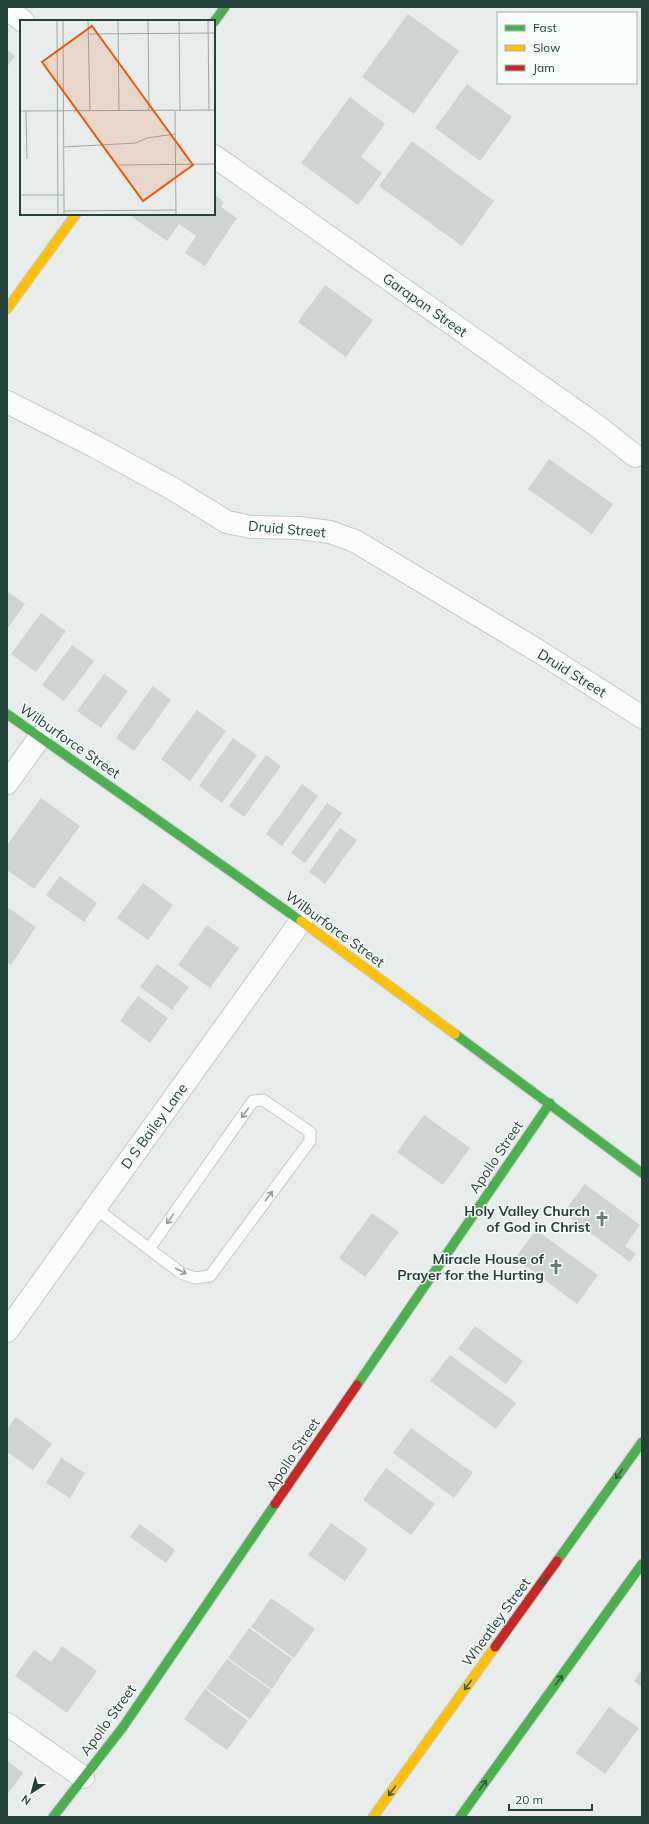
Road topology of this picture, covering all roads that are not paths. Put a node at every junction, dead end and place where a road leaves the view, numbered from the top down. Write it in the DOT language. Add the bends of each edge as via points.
graph roads {
  1 [pos="225,7"];
  2 [pos="7,9"];
  3 [pos="22,20"];
  4 [pos="215,21"];
  5 [pos="215,157"];
  6 [pos="75,215"];
  7 [pos="7,310"];
  8 [pos="7,402"];
  9 [pos="635,456"];
  10 [pos="7,714"];
  11 [pos="642,717"];
  12 [pos="40,737"];
  13 [pos="7,783"];
  14 [pos="300,921"];
  15 [pos="550,1103"];
  16 [pos="642,1172"];
  17 [pos="95,1208"];
  18 [pos="149,1249"];
  19 [pos="7,1331"];
  20 [pos="642,1442"];
  21 [pos="642,1564"];
  22 [pos="7,1724"];
  23 [pos="83,1777"];
  24 [pos="54,1817"];
  25 [pos="373,1817"];
  26 [pos="460,1817"];
  1 -- 4 [label="street"];
  2 -- 3 [label="street"];
  5 -- 9 [label="street, Garapan Street" via="600,428"];
  6 -- 7 [label="street"];
  8 -- 11 [label="street, Druid Street" via="173,489 227,522 251,527 299,528 330,532 355,541 540,652"];
  10 -- 12 [label="street, Wilburforce Street"];
  12 -- 13 [label="street"];
  12 -- 14 [label="street, Wilburforce Street"];
  14 -- 15 [label="street, Wilburforce Street"];
  14 -- 17 [label="street, D S Bailey Lane"];
  15 -- 16 [label="street, Wilburforce Street"];
  15 -- 23 [label="street, Apollo Street" via="127,1720"];
  17 -- 18 [label="lane"];
  17 -- 19 [label="street, D S Bailey Lane"];
  18 -- 18 [label="lane, one-way" via="181,1272 195,1278 210,1276 310,1141 310,1132 263,1100 253,1101"];
  20 -- 25 [label="street, Wheatley Street, one-way"];
  26 -- 21 [label="street, one-way"];
  22 -- 23 [label="street"];
  23 -- 24 [label="street, Apollo Street"];
}
